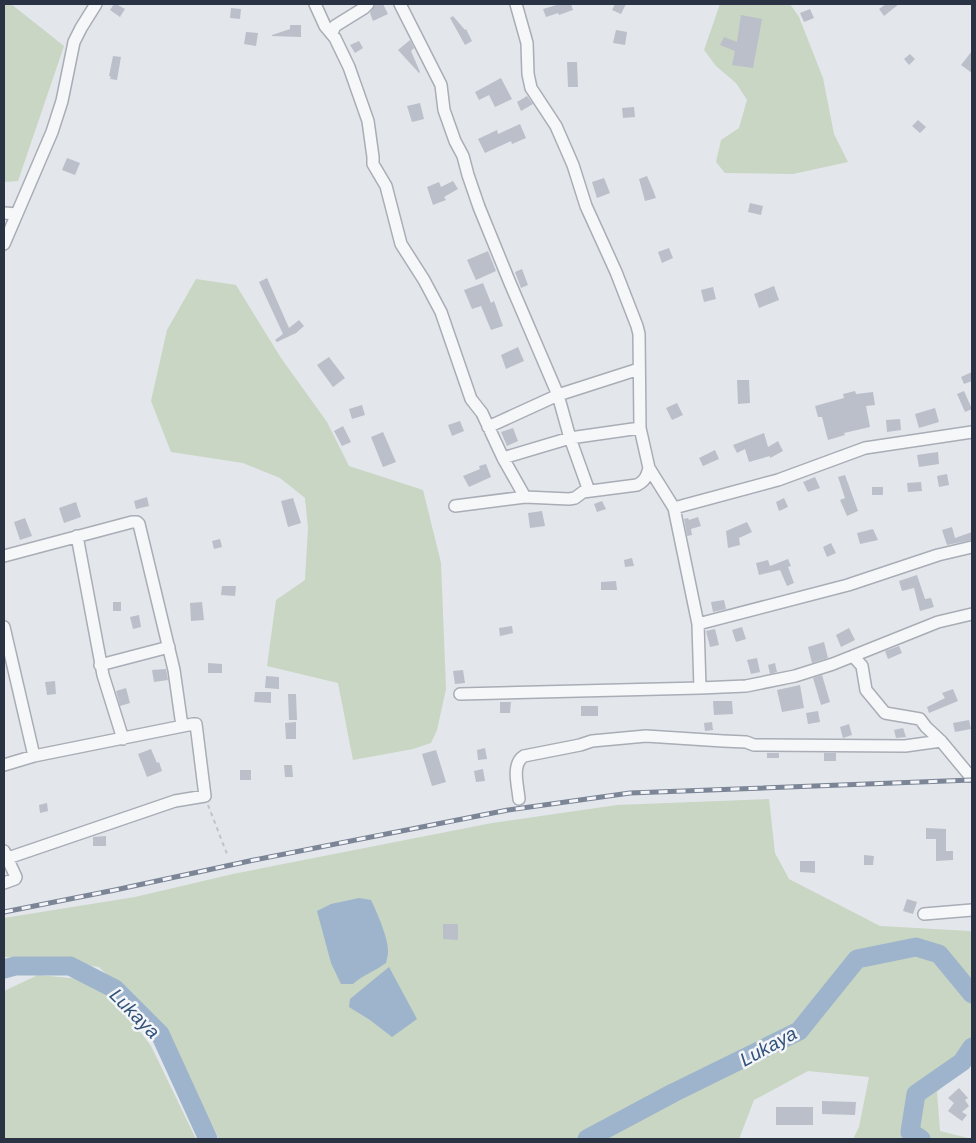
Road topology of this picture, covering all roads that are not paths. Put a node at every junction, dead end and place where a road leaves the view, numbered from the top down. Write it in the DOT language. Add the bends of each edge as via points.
graph roads {
  1 [pos="96,4"];
  2 [pos="315,4"];
  3 [pos="368,4"];
  4 [pos="400,4"];
  5 [pos="516,4"];
  6 [pos="332,33"];
  7 [pos="4,213"];
  8 [pos="17,214"];
  9 [pos="4,244"];
  10 [pos="639,369"];
  11 [pos="558,395"];
  12 [pos="488,427"];
  13 [pos="640,428"];
  14 [pos="972,432"];
  15 [pos="570,438"];
  16 [pos="503,458"];
  17 [pos="649,468"];
  18 [pos="589,491"];
  19 [pos="525,497"];
  20 [pos="455,506"];
  21 [pos="674,508"];
  22 [pos="77,536"];
  23 [pos="972,548"];
  24 [pos="4,556"];
  25 [pos="972,614"];
  26 [pos="698,624"];
  27 [pos="4,627"];
  28 [pos="169,647"];
  29 [pos="853,656"];
  30 [pos="100,665"];
  31 [pos="700,688"];
  32 [pos="460,694"];
  33 [pos="182,726"];
  34 [pos="123,739"];
  35 [pos="941,741"];
  36 [pos="34,756"];
  37 [pos="4,765"];
  38 [pos="972,776"];
  39 [pos="519,799"];
  40 [pos="6,854"];
  41 [pos="4,883"];
  42 [pos="972,910"];
  43 [pos="924,914"];
  1 -- 8 [label="street" via="74,42 62,101"];
  2 -- 6 [label="street"];
  3 -- 6 [label="street" via="335,26"];
  4 -- 11 [label="street" via="441,85 445,114 479,207"];
  5 -- 10 [label="street" via="527,43 532,88 556,126 573,164 586,206 637,326"];
  6 -- 12 [label="street" via="368,121 373,164 386,186 401,244 441,312 471,398"];
  7 -- 8 [label="street"];
  8 -- 9 [label="street"];
  10 -- 11 [label="street"];
  10 -- 13 [label="street"];
  11 -- 12 [label="street"];
  11 -- 15 [label="street"];
  12 -- 16 [label="street"];
  13 -- 15 [label="street"];
  13 -- 17 [label="street"];
  14 -- 21 [label="street" via="865,448 778,480"];
  15 -- 16 [label="street"];
  15 -- 18 [label="street"];
  16 -- 19 [label="street"];
  17 -- 18 [label="street" via="646,478 637,485"];
  17 -- 21 [label="street"];
  18 -- 19 [label="street" via="569,499"];
  19 -- 20 [label="street"];
  21 -- 26 [label="street"];
  22 -- 24 [label="street"];
  22 -- 28 [label="street" via="132,522 140,524"];
  22 -- 30 [label="street"];
  23 -- 26 [label="street"];
  25 -- 29 [label="street" via="938,622"];
  26 -- 31 [label="street"];
  27 -- 36 [label="street"];
  28 -- 30 [label="street"];
  28 -- 33 [label="street"];
  29 -- 31 [label="street" via="774,682"];
  29 -- 35 [label="street" via="862,666 866,690 885,713 920,719"];
  30 -- 34 [label="street"];
  31 -- 32 [label="street"];
  33 -- 34 [label="street"];
  33 -- 40 [label="street" via="196,724 197,727 204,796 175,801"];
  34 -- 36 [label="street"];
  35 -- 38 [label="street"];
  35 -- 39 [label="street" via="905,746 754,745 646,736 592,740 521,758 516,770"];
  36 -- 37 [label="street"];
  40 -- 41 [label="street" via="16,877"];
  42 -- 43 [label="street"];
}
